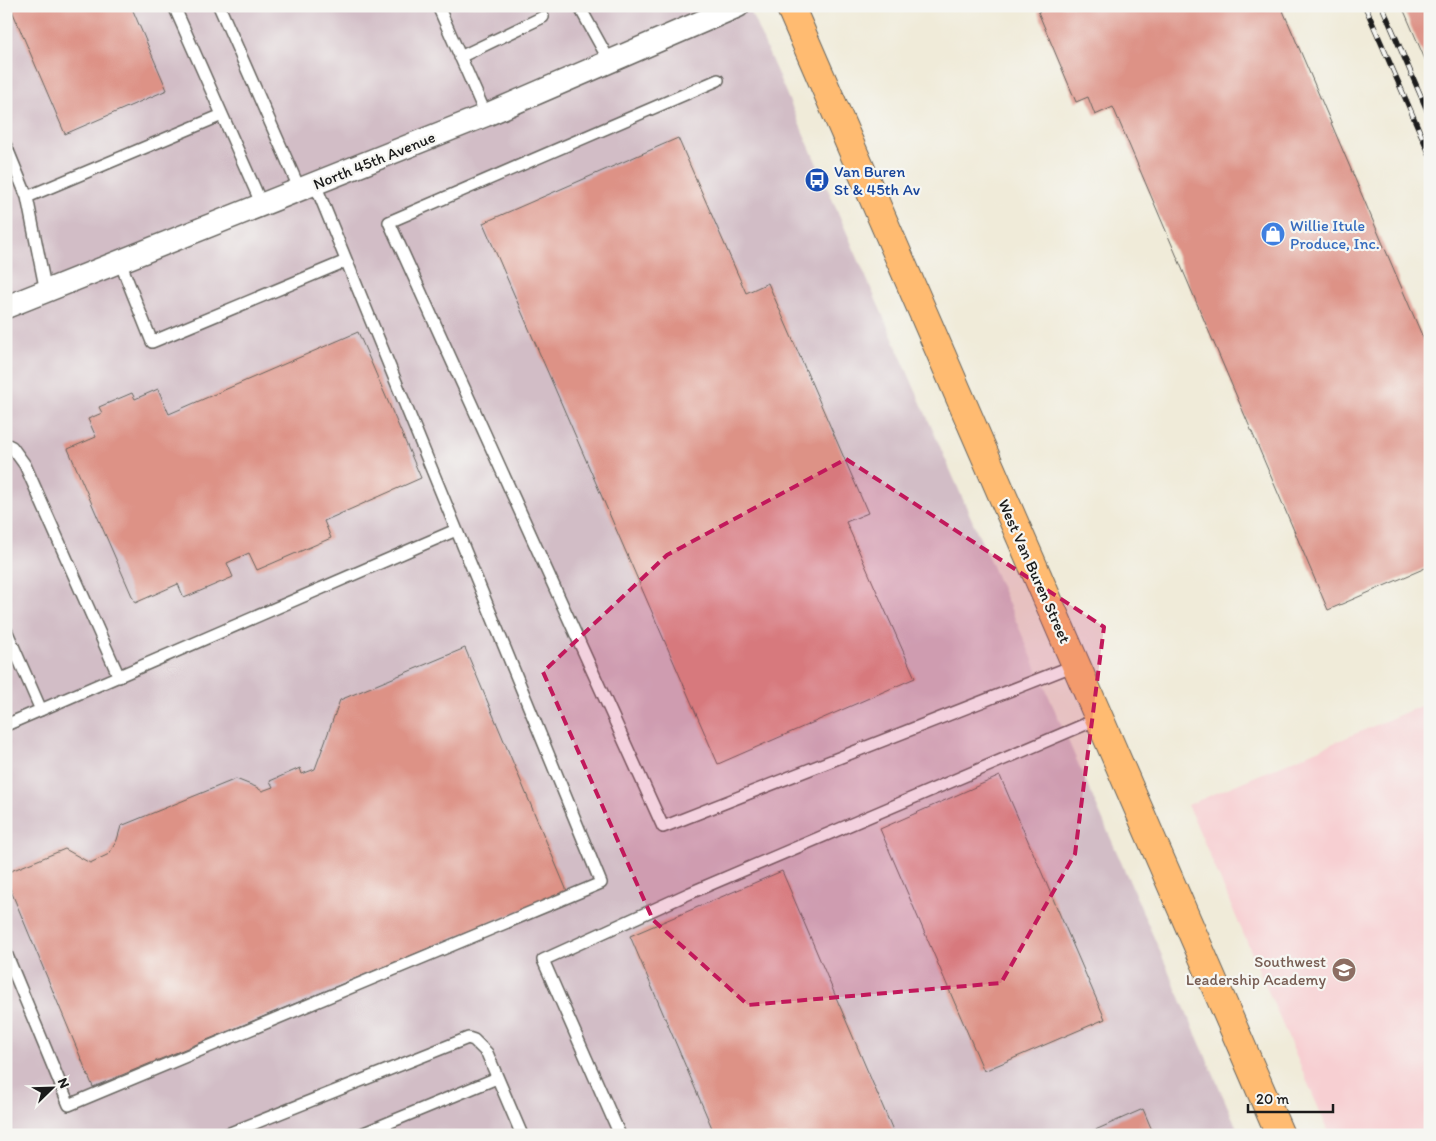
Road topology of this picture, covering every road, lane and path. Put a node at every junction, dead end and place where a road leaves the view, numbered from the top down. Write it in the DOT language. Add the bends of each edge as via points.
graph roads {
  1 [pos="174,6"];
  2 [pos="219,6"];
  3 [pos="438,6"];
  4 [pos="579,6"];
  5 [pos="738,6"];
  6 [pos="790,6"];
  7 [pos="543,18"];
  8 [pos="460,57"];
  9 [pos="610,62"];
  10 [pos="718,80"];
  11 [pos="222,115"];
  12 [pos="486,115"];
  13 [pos="6,146"];
  14 [pos="307,187"];
  15 [pos="27,197"];
  16 [pos="262,205"];
  17 [pos="346,261"];
  18 [pos="120,262"];
  19 [pos="46,292"];
  20 [pos="6,307"];
  21 [pos="6,444"];
  22 [pos="456,530"];
  23 [pos="6,630"];
  24 [pos="1076,664"];
  25 [pos="119,677"];
  26 [pos="41,710"];
  27 [pos="1100,718"];
  28 [pos="6,725"];
  29 [pos="6,953"];
  30 [pos="498,1078"];
  31 [pos="520,1134"];
  32 [pos="225,1135"];
  33 [pos="359,1135"];
  34 [pos="620,1135"];
  35 [pos="1280,1135"];
  1 -- 11 [label="lane"];
  2 -- 14 [label="lane"];
  3 -- 8 [label="lane"];
  4 -- 9 [label="lane"];
  5 -- 9 [label="street, North 45th Avenue"];
  6 -- 24 [label="main road, West Van Buren Street"];
  7 -- 8 [label="lane"];
  8 -- 12 [label="lane"];
  9 -- 12 [label="street, North 45th Avenue"];
  10 -- 24 [label="lane" via="390,222 663,827"];
  11 -- 15 [label="lane"];
  11 -- 16 [label="lane"];
  12 -- 14 [label="street, North 45th Avenue"];
  13 -- 15 [label="lane"];
  14 -- 16 [label="street, North 45th Avenue"];
  14 -- 17 [label="lane"];
  15 -- 19 [label="lane"];
  16 -- 18 [label="street, North 45th Avenue"];
  17 -- 18 [label="lane" via="152,342"];
  17 -- 22 [label="lane"];
  18 -- 19 [label="street, North 45th Avenue"];
  19 -- 20 [label="street, North 45th Avenue"];
  21 -- 25 [label="lane" via="25,465"];
  22 -- 25 [label="lane"];
  22 -- 29 [label="lane" via="601,883 69,1105"];
  23 -- 26 [label="lane"];
  24 -- 27 [label="main road, West Van Buren Street"];
  25 -- 26 [label="lane"];
  26 -- 28 [label="lane"];
  27 -- 34 [label="lane" via="690,893 543,960"];
  27 -- 35 [label="main road, West Van Buren Street"];
  30 -- 31 [label="lane"];
  30 -- 32 [label="lane" via="482,1046 474,1040 462,1039"];
  30 -- 33 [label="lane"];
}
